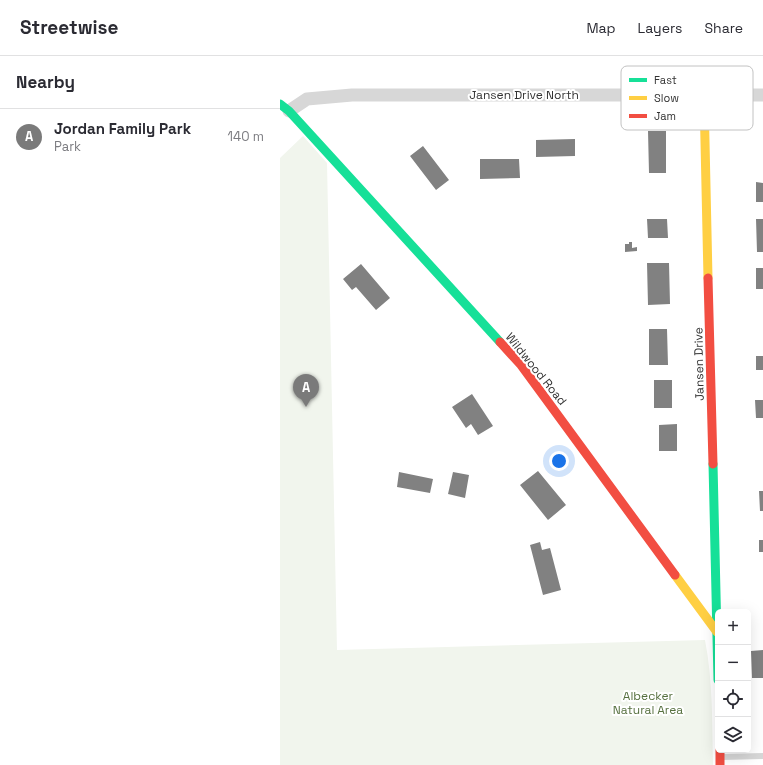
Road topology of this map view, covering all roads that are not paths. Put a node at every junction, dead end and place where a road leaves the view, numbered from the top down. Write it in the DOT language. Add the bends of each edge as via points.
graph roads {
  1 [pos="753,95"];
  2 [pos="763,95"];
  3 [pos="621,96"];
  4 [pos="284,110"];
  5 [pos="705,130"];
  6 [pos="716,609"];
  7 [pos="715,629"];
  8 [pos="763,756"];
  9 [pos="720,757"];
  1 -- 2 [label="street, Jansen Drive North"];
  3 -- 4 [label="street, Jansen Drive North" via="352,94 307,99"];
  4 -- 7 [label="street, Wildwood Road" via="520,365"];
  5 -- 6 [label="street, Jansen Drive"];
  8 -- 9 [label="lane"];
}
